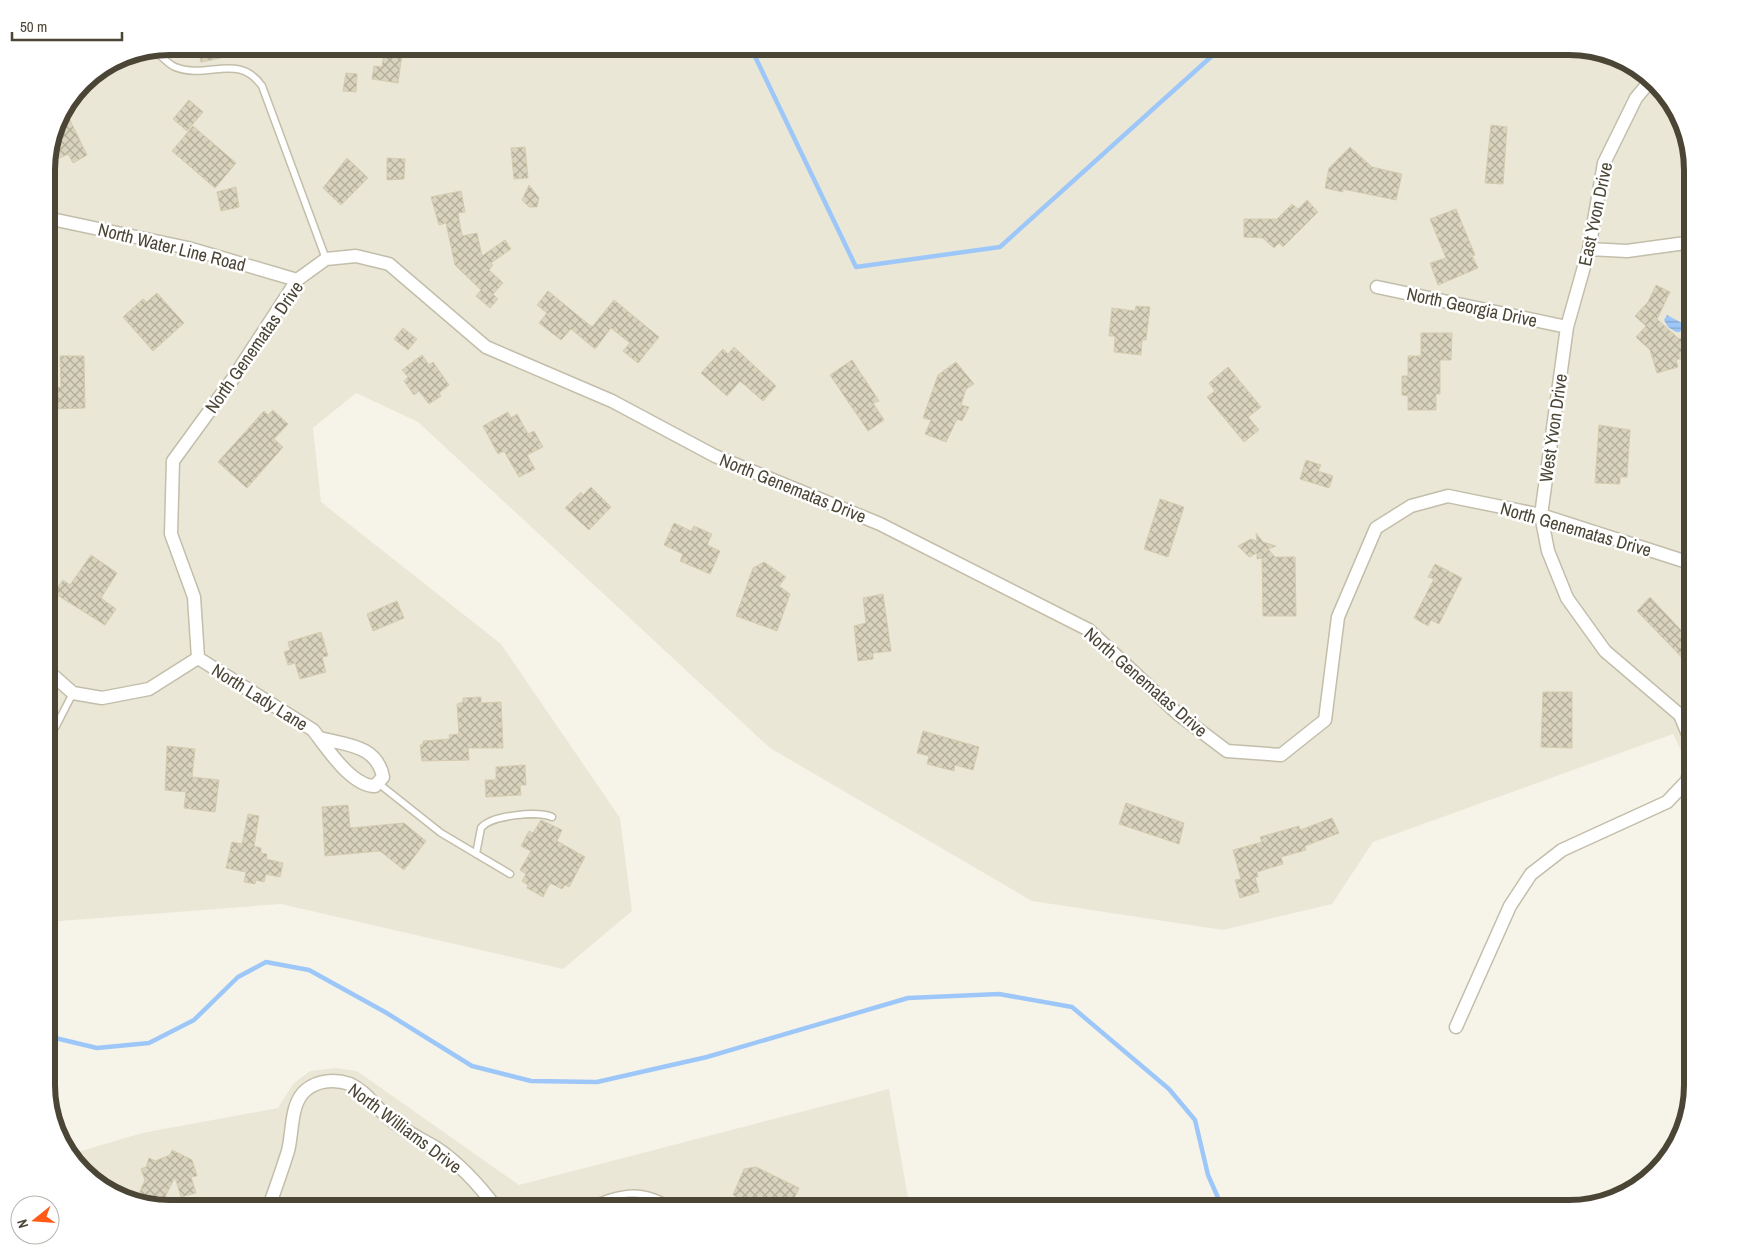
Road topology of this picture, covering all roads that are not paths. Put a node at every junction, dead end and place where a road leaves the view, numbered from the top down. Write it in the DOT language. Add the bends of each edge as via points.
graph roads {
  1 [pos="161,56"];
  2 [pos="1647,86"];
  3 [pos="55,220"];
  4 [pos="1684,243"];
  5 [pos="1589,250"];
  6 [pos="326,259"];
  7 [pos="297,280"];
  8 [pos="1377,287"];
  9 [pos="1567,327"];
  10 [pos="1542,515"];
  11 [pos="1684,561"];
  12 [pos="198,658"];
  13 [pos="55,678"];
  14 [pos="73,693"];
  15 [pos="1684,725"];
  16 [pos="55,727"];
  17 [pos="320,738"];
  18 [pos="378,783"];
  19 [pos="1684,785"];
  20 [pos="552,817"];
  21 [pos="476,854"];
  22 [pos="510,874"];
  23 [pos="1456,1027"];
  24 [pos="271,1200"];
  25 [pos="490,1200"];
  26 [pos="603,1200"];
  27 [pos="661,1200"];
  1 -- 6 [label="lane" via="174,67 200,71 242,68 254,75 262,86"];
  2 -- 5 [label="street, East Yvon Drive" via="1636,98 1604,163"];
  3 -- 7 [label="street, North Water Line Road" via="188,248"];
  4 -- 5 [label="street" via="1627,250"];
  5 -- 9 [label="street, East Yvon Drive"];
  6 -- 7 [label="street, North Genematas Drive"];
  6 -- 10 [label="street, North Genematas Drive" via="356,256 389,264 486,347 612,401 714,456 880,524 1089,630 1178,714 1227,751 1280,755 1325,720 1338,617 1376,528 1411,506 1448,496"];
  7 -- 12 [label="street, North Genematas Drive" via="174,461 171,534 194,597"];
  8 -- 9 [label="street, North Georgia Drive"];
  9 -- 10 [label="street, West Yvon Drive"];
  10 -- 11 [label="street, North Genematas Drive"];
  10 -- 15 [label="street, West Yvon Drive" via="1548,551 1567,598 1604,651 1680,716"];
  12 -- 14 [label="street" via="149,690 102,698"];
  12 -- 17 [label="street, North Lady Lane" via="313,730"];
  13 -- 14 [label="street"];
  14 -- 16 [label="lane"];
  17 -- 18 [label="street, North Lady Lane" via="354,780 367,786"];
  17 -- 18 [label="street, North Lady Lane" via="365,749 381,765 384,777"];
  18 -- 21 [label="lane" via="441,833"];
  19 -- 23 [label="street" via="1667,802 1562,850 1531,874 1510,906"];
  20 -- 21 [label="lane" via="536,813 485,823"];
  21 -- 22 [label="lane"];
  24 -- 25 [label="street, North Williams Drive" via="288,1149 300,1096 307,1089 331,1080 350,1084 365,1094 409,1134 435,1147"];
  26 -- 27 [label="lane" via="636,1192"];
}
